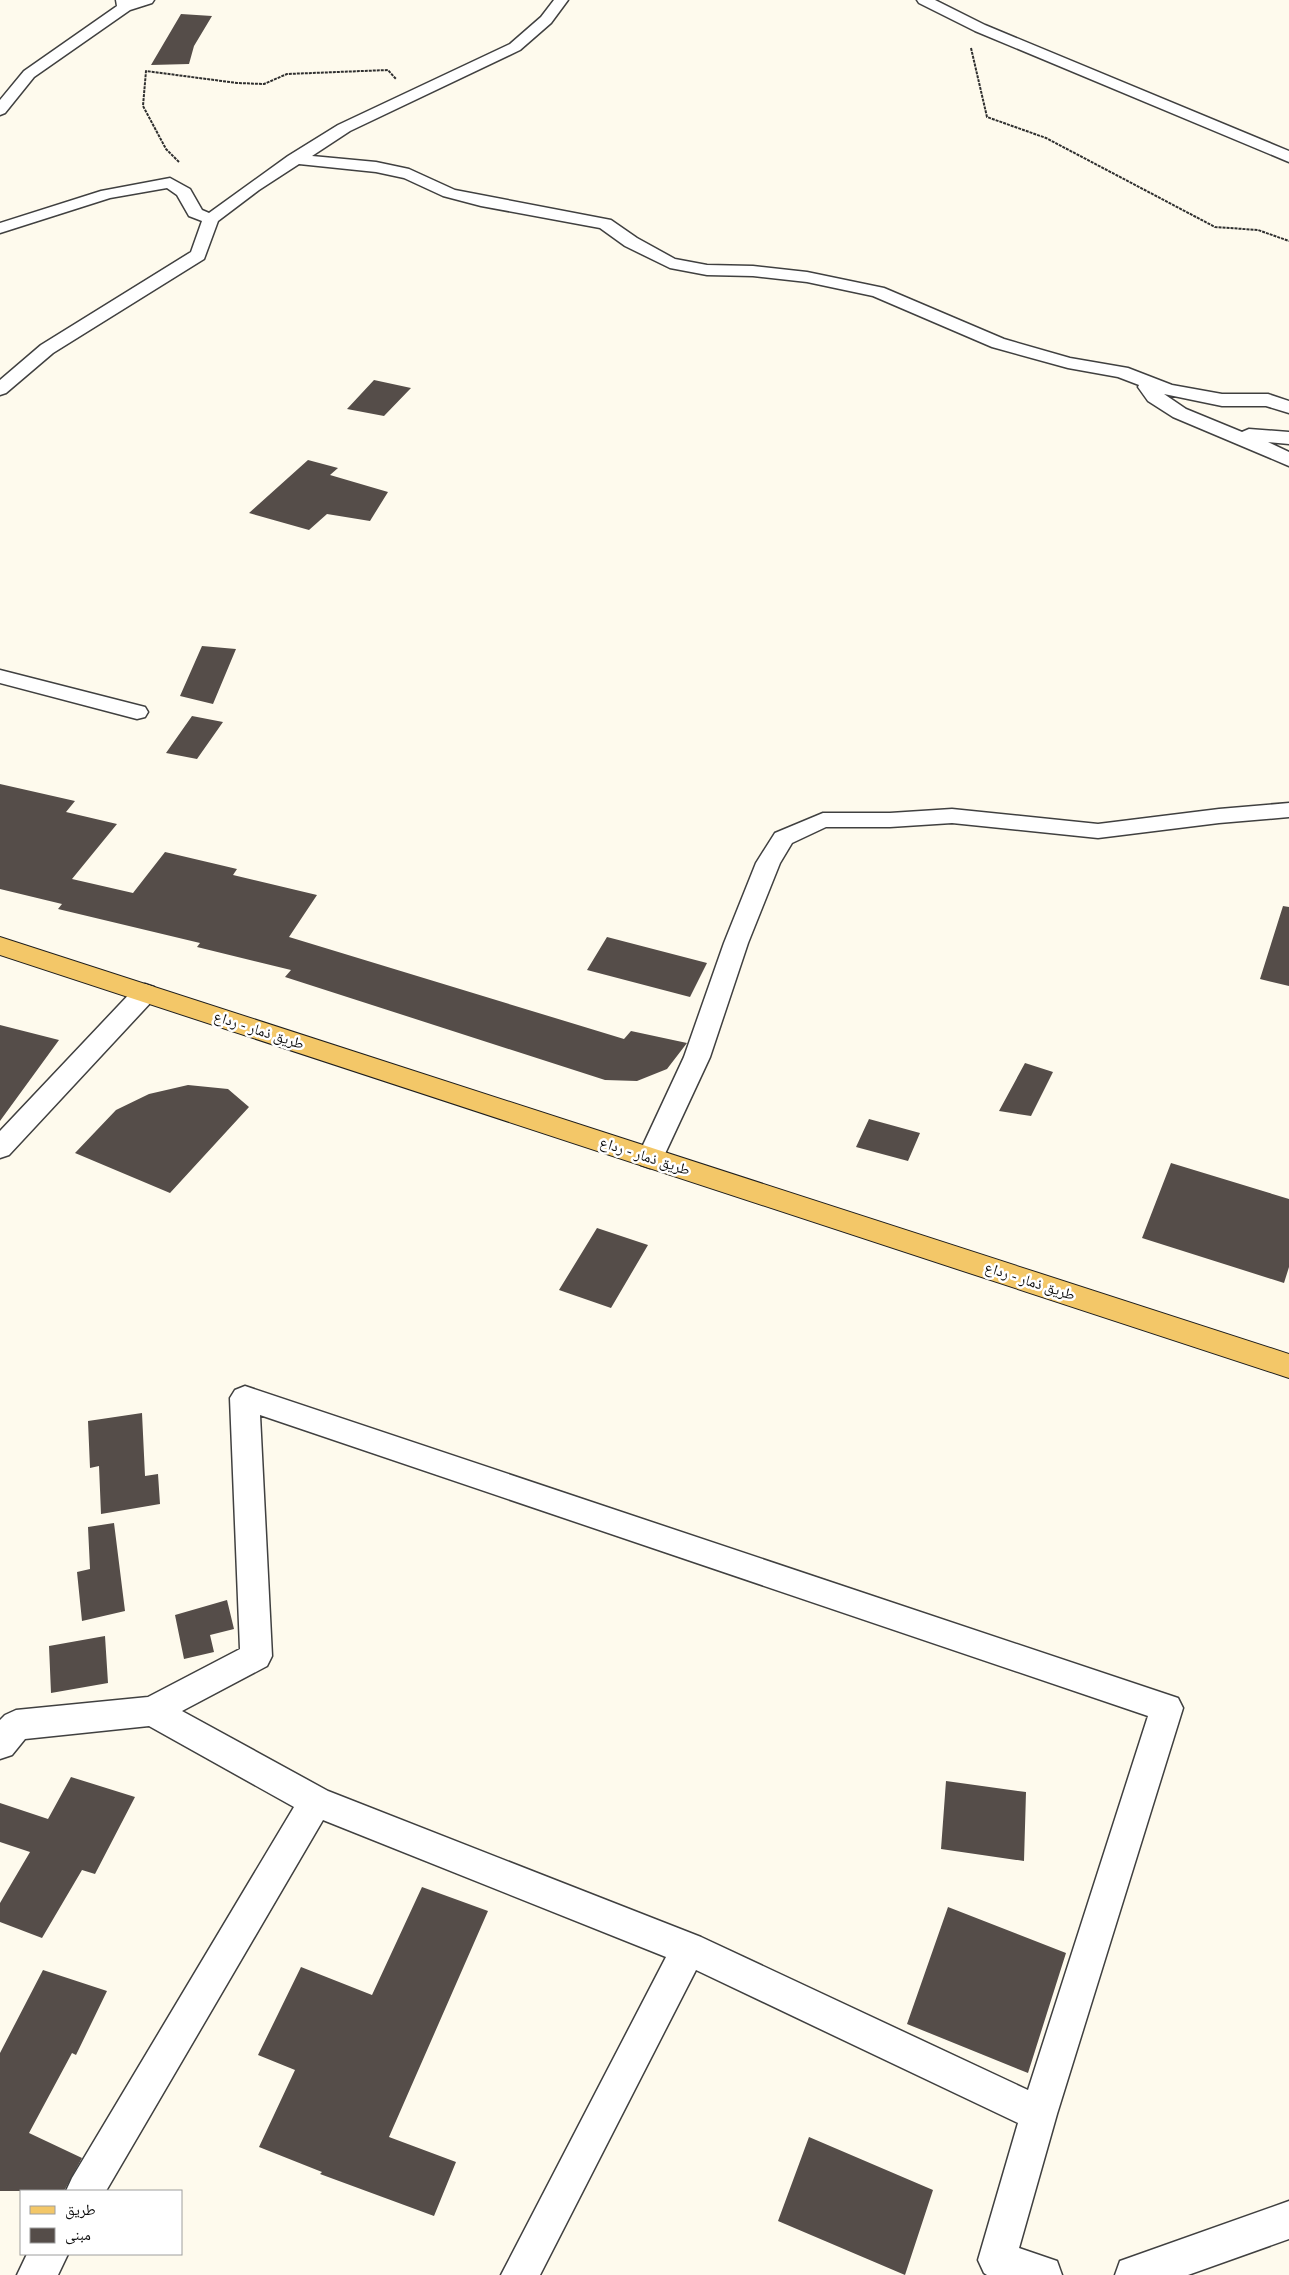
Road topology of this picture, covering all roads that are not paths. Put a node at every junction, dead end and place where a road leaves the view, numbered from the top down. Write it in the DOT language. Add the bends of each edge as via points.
graph roads {
  1 [pos="148,0"];
  2 [pos="561,0"];
  3 [pos="924,0"];
  4 [pos="124,4"];
  5 [pos="0,110"];
  6 [pos="1289,157"];
  7 [pos="294,160"];
  8 [pos="211,219"];
  9 [pos="0,228"];
  10 [pos="1144,381"];
  11 [pos="0,390"];
  12 [pos="1289,406"];
  13 [pos="1228,433"];
  14 [pos="1289,438"];
  15 [pos="1289,460"];
  16 [pos="0,676"];
  17 [pos="137,712"];
  18 [pos="1289,810"];
  19 [pos="0,946"];
  20 [pos="145,993"];
  21 [pos="0,1148"];
  22 [pos="650,1158"];
  23 [pos="1289,1366"];
  24 [pos="152,1711"];
  25 [pos="0,1744"];
  26 [pos="316,1802"];
  27 [pos="689,1949"];
  28 [pos="1039,2114"];
  29 [pos="87,2190"];
  30 [pos="1289,2220"];
  31 [pos="47,2255"];
  32 [pos="994,2268"];
  33 [pos="36,2275"];
  34 [pos="520,2275"];
  35 [pos="1043,2275"];
  36 [pos="1134,2275"];
  1 -- 4 [label="street"];
  2 -- 7 [label="street" via="546,20 515,46 344,128"];
  3 -- 6 [label="street" via="980,28"];
  4 -- 5 [label="street" via="29,74"];
  7 -- 8 [label="street"];
  7 -- 10 [label="street" via="376,167 409,174 449,193 473,199 606,224 670,263 707,270 807,277 878,292 998,343 1068,363 1122,372"];
  8 -- 9 [label="street" via="195,213 184,192 170,183 108,194"];
  8 -- 11 [label="street" via="198,255 47,349"];
  10 -- 12 [label="street" via="1168,390 1222,400 1268,400"];
  10 -- 13 [label="street" via="1150,392 1175,411"];
  13 -- 14 [label="street"];
  13 -- 15 [label="street"];
  16 -- 17 [label="street"];
  18 -- 22 [label="street" via="1098,832 952,816 823,820 783,838 768,863 696,1057"];
  19 -- 20 [label="main road, طريق ذمار - رداع"];
  20 -- 21 [label="street"];
  20 -- 22 [label="main road, طريق ذمار - رداع"];
  22 -- 23 [label="main road, طريق ذمار - رداع"];
  24 -- 25 [label="street" via="16,1725"];
  24 -- 26 [label="street"];
  24 -- 28 [label="street" via="256,1656 246,1398 1168,1708"];
  26 -- 27 [label="street"];
  26 -- 29 [label="street"];
  27 -- 28 [label="street"];
  27 -- 34 [label="street"];
  28 -- 32 [label="street"];
  30 -- 36 [label="street"];
  31 -- 33 [label="street"];
  32 -- 35 [label="street"];
}
